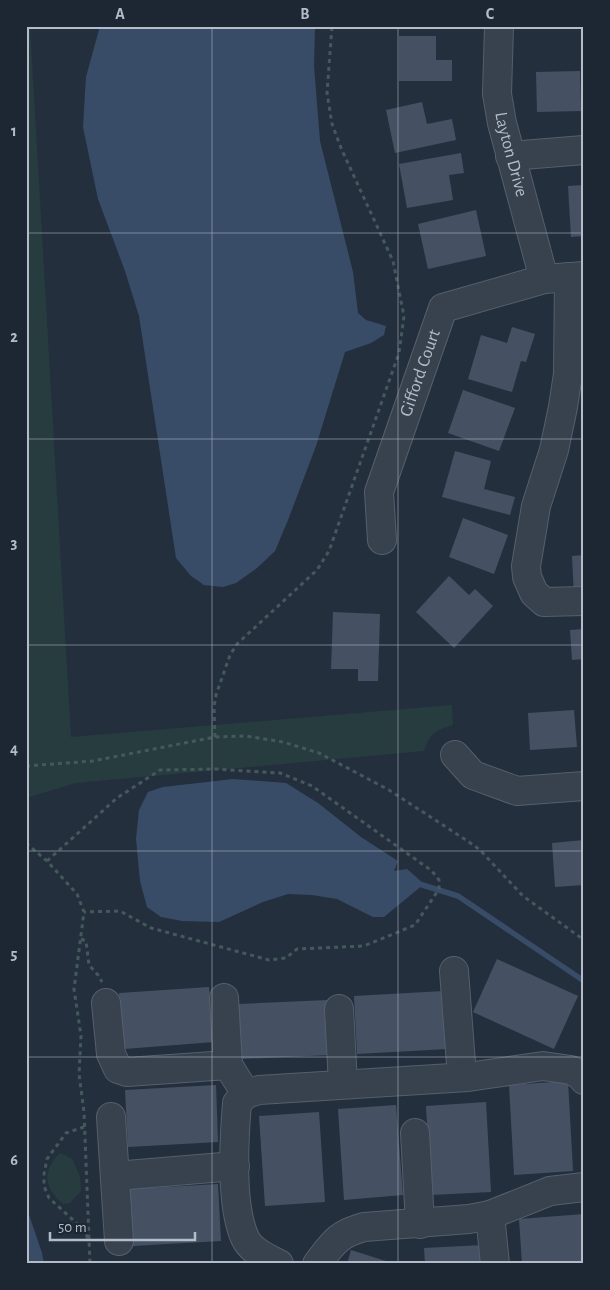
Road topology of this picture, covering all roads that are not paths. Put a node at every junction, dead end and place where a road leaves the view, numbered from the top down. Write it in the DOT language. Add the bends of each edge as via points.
graph roads {
  1 [pos="500,26"];
  2 [pos="584,150"];
  3 [pos="510,156"];
  4 [pos="566,277"];
  5 [pos="382,540"];
  6 [pos="584,601"];
  7 [pos="455,755"];
  8 [pos="584,786"];
  9 [pos="454,971"];
  10 [pos="224,998"];
  11 [pos="106,1002"];
  12 [pos="339,1009"];
  13 [pos="228,1066"];
  14 [pos="462,1077"];
  15 [pos="584,1080"];
  16 [pos="343,1084"];
  17 [pos="246,1094"];
  18 [pos="111,1117"];
  19 [pos="415,1133"];
  20 [pos="235,1166"];
  21 [pos="115,1176"];
  22 [pos="584,1187"];
  23 [pos="490,1215"];
  24 [pos="420,1224"];
  25 [pos="119,1241"];
  26 [pos="279,1264"];
  27 [pos="317,1264"];
  28 [pos="495,1264"];
  1 -- 3 [label="street, Layton Drive" via="498,94"];
  2 -- 3 [label="street"];
  3 -- 4 [label="street, Layton Drive"];
  4 -- 5 [label="street, Gifford Court" via="442,308 379,492"];
  4 -- 6 [label="street, Layton Drive" via="568,374 565,399 554,450 536,506 526,566 534,593 544,602"];
  7 -- 8 [label="street" via="473,775 517,791"];
  9 -- 14 [label="street"];
  10 -- 13 [label="street"];
  11 -- 13 [label="street" via="111,1054 118,1068 127,1072"];
  12 -- 16 [label="street"];
  13 -- 17 [label="street"];
  14 -- 15 [label="street" via="544,1066 571,1070"];
  14 -- 16 [label="street"];
  16 -- 17 [label="street" via="259,1090"];
  17 -- 20 [label="street" via="237,1103"];
  18 -- 21 [label="street"];
  19 -- 24 [label="street"];
  20 -- 21 [label="street"];
  20 -- 26 [label="street" via="238,1207 246,1239 259,1253"];
  21 -- 25 [label="street"];
  22 -- 23 [label="street" via="550,1191"];
  23 -- 24 [label="street"];
  23 -- 28 [label="street"];
  24 -- 27 [label="street" via="364,1227 349,1231 334,1242"];
}
